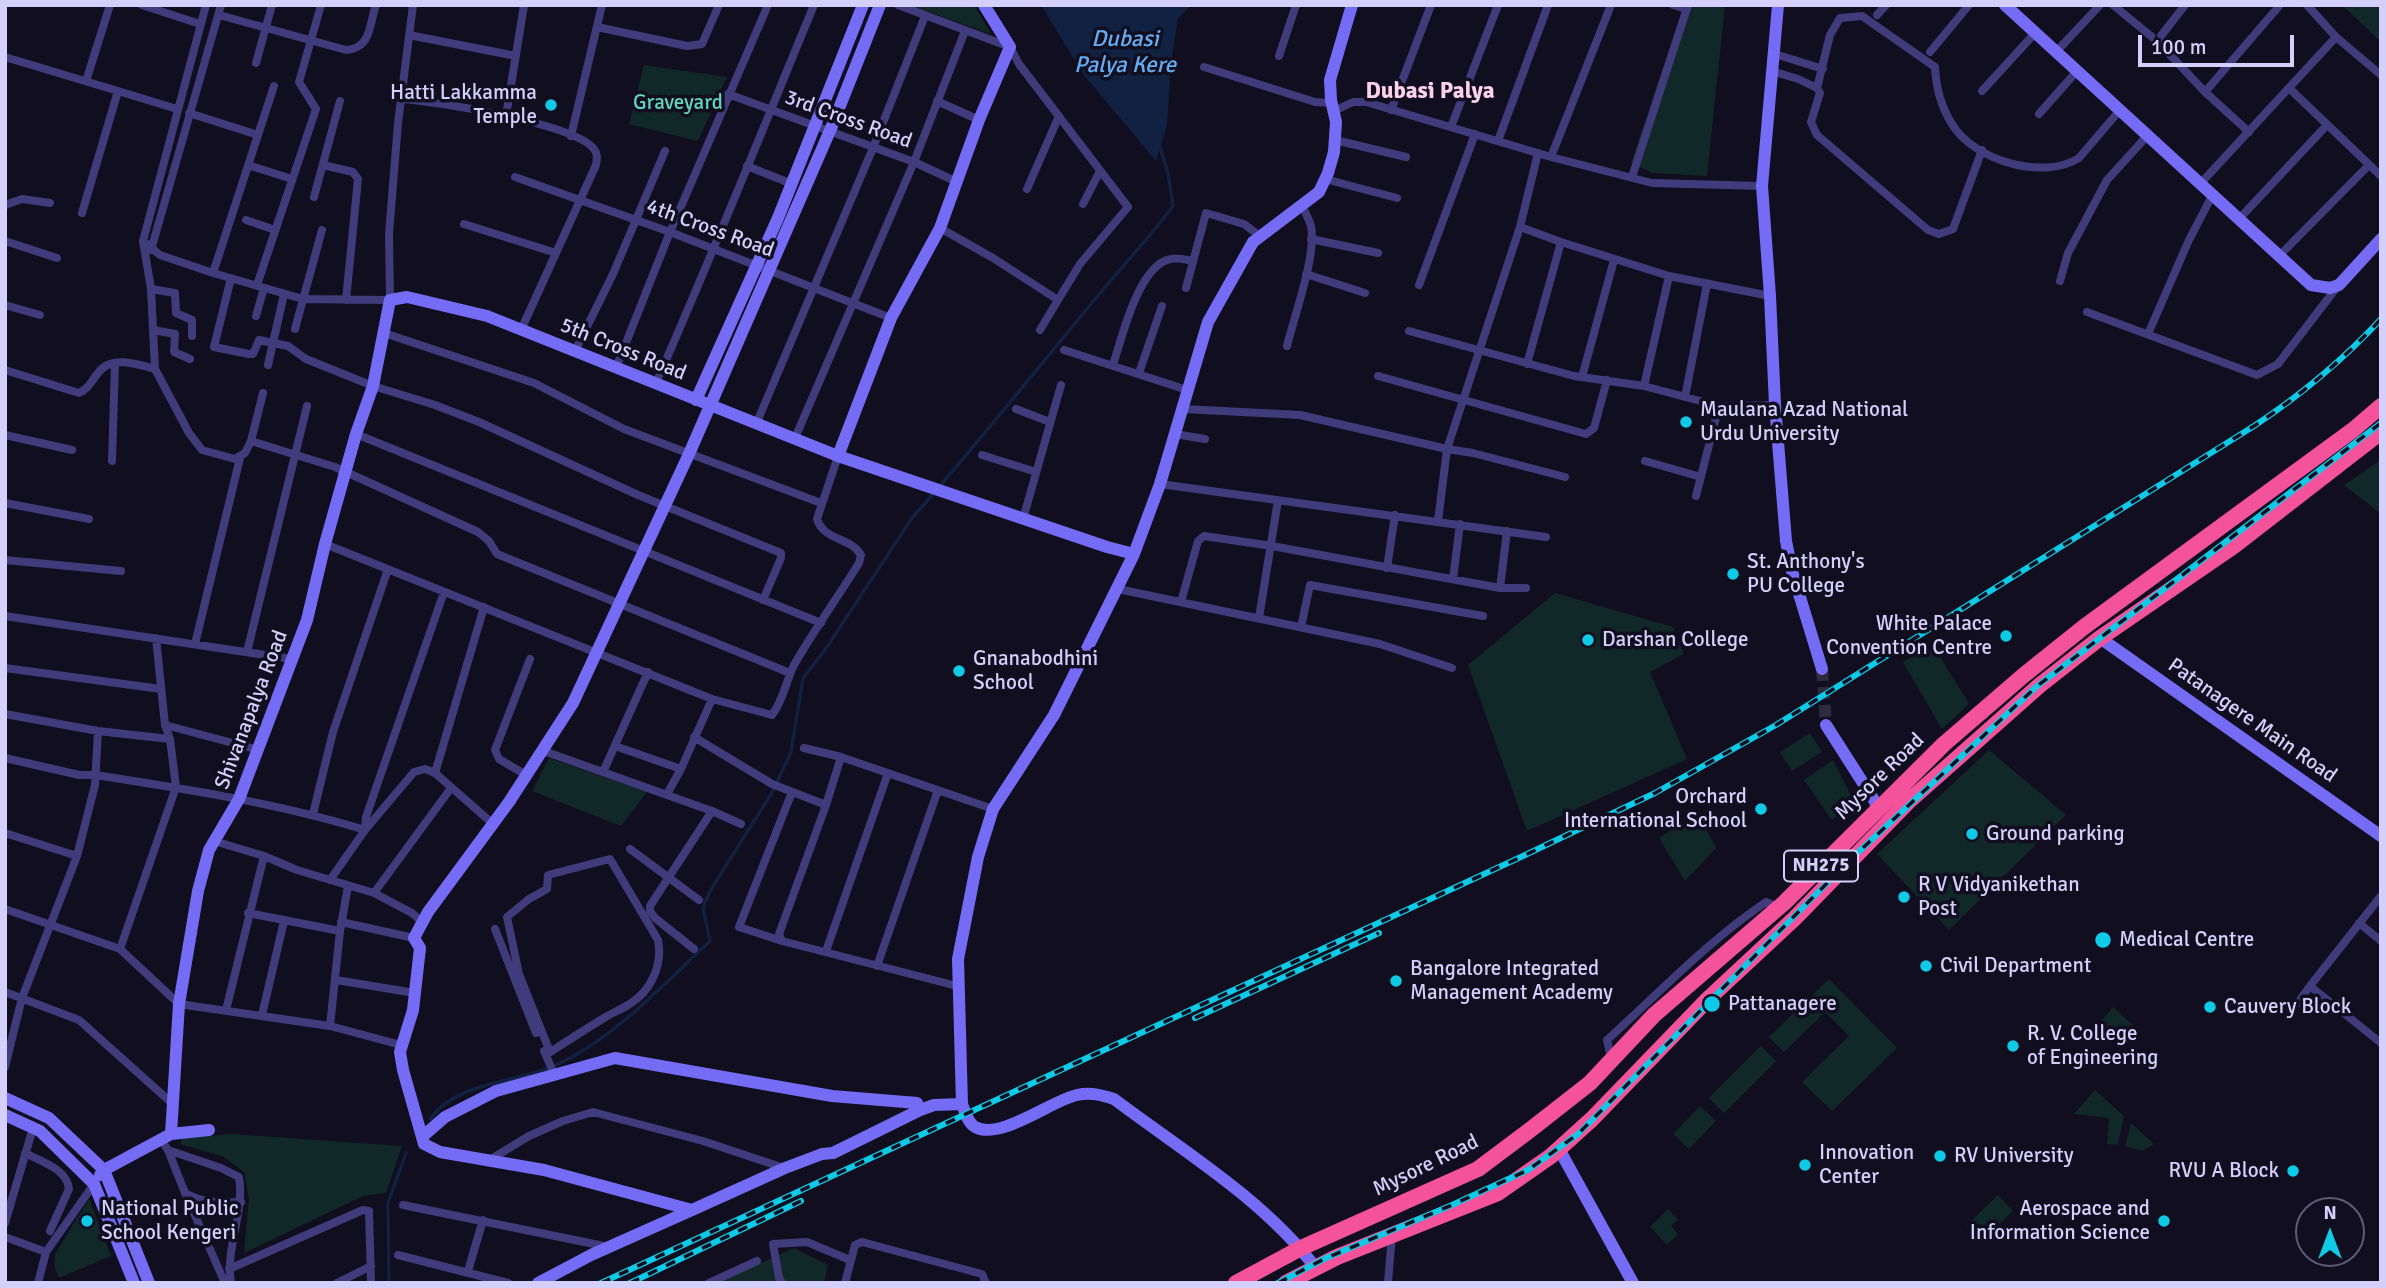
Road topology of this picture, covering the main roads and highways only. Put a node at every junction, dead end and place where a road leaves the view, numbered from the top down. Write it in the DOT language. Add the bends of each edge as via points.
graph roads {
  1 [pos="2381,406"];
  2 [pos="2381,432"];
  3 [pos="1236,1283"];
  4 [pos="1286,1283"];
  1 -- 3 [label="highway, Mysore Road / NH275" via="2034,667 1944,744 1779,907 1654,1015 1573,1097 1478,1169 1301,1248"];
  2 -- 4 [label="highway, Mysore Road / NH275" via="2234,546 2040,685 1910,800 1559,1149 1498,1193 1392,1234"];
}
